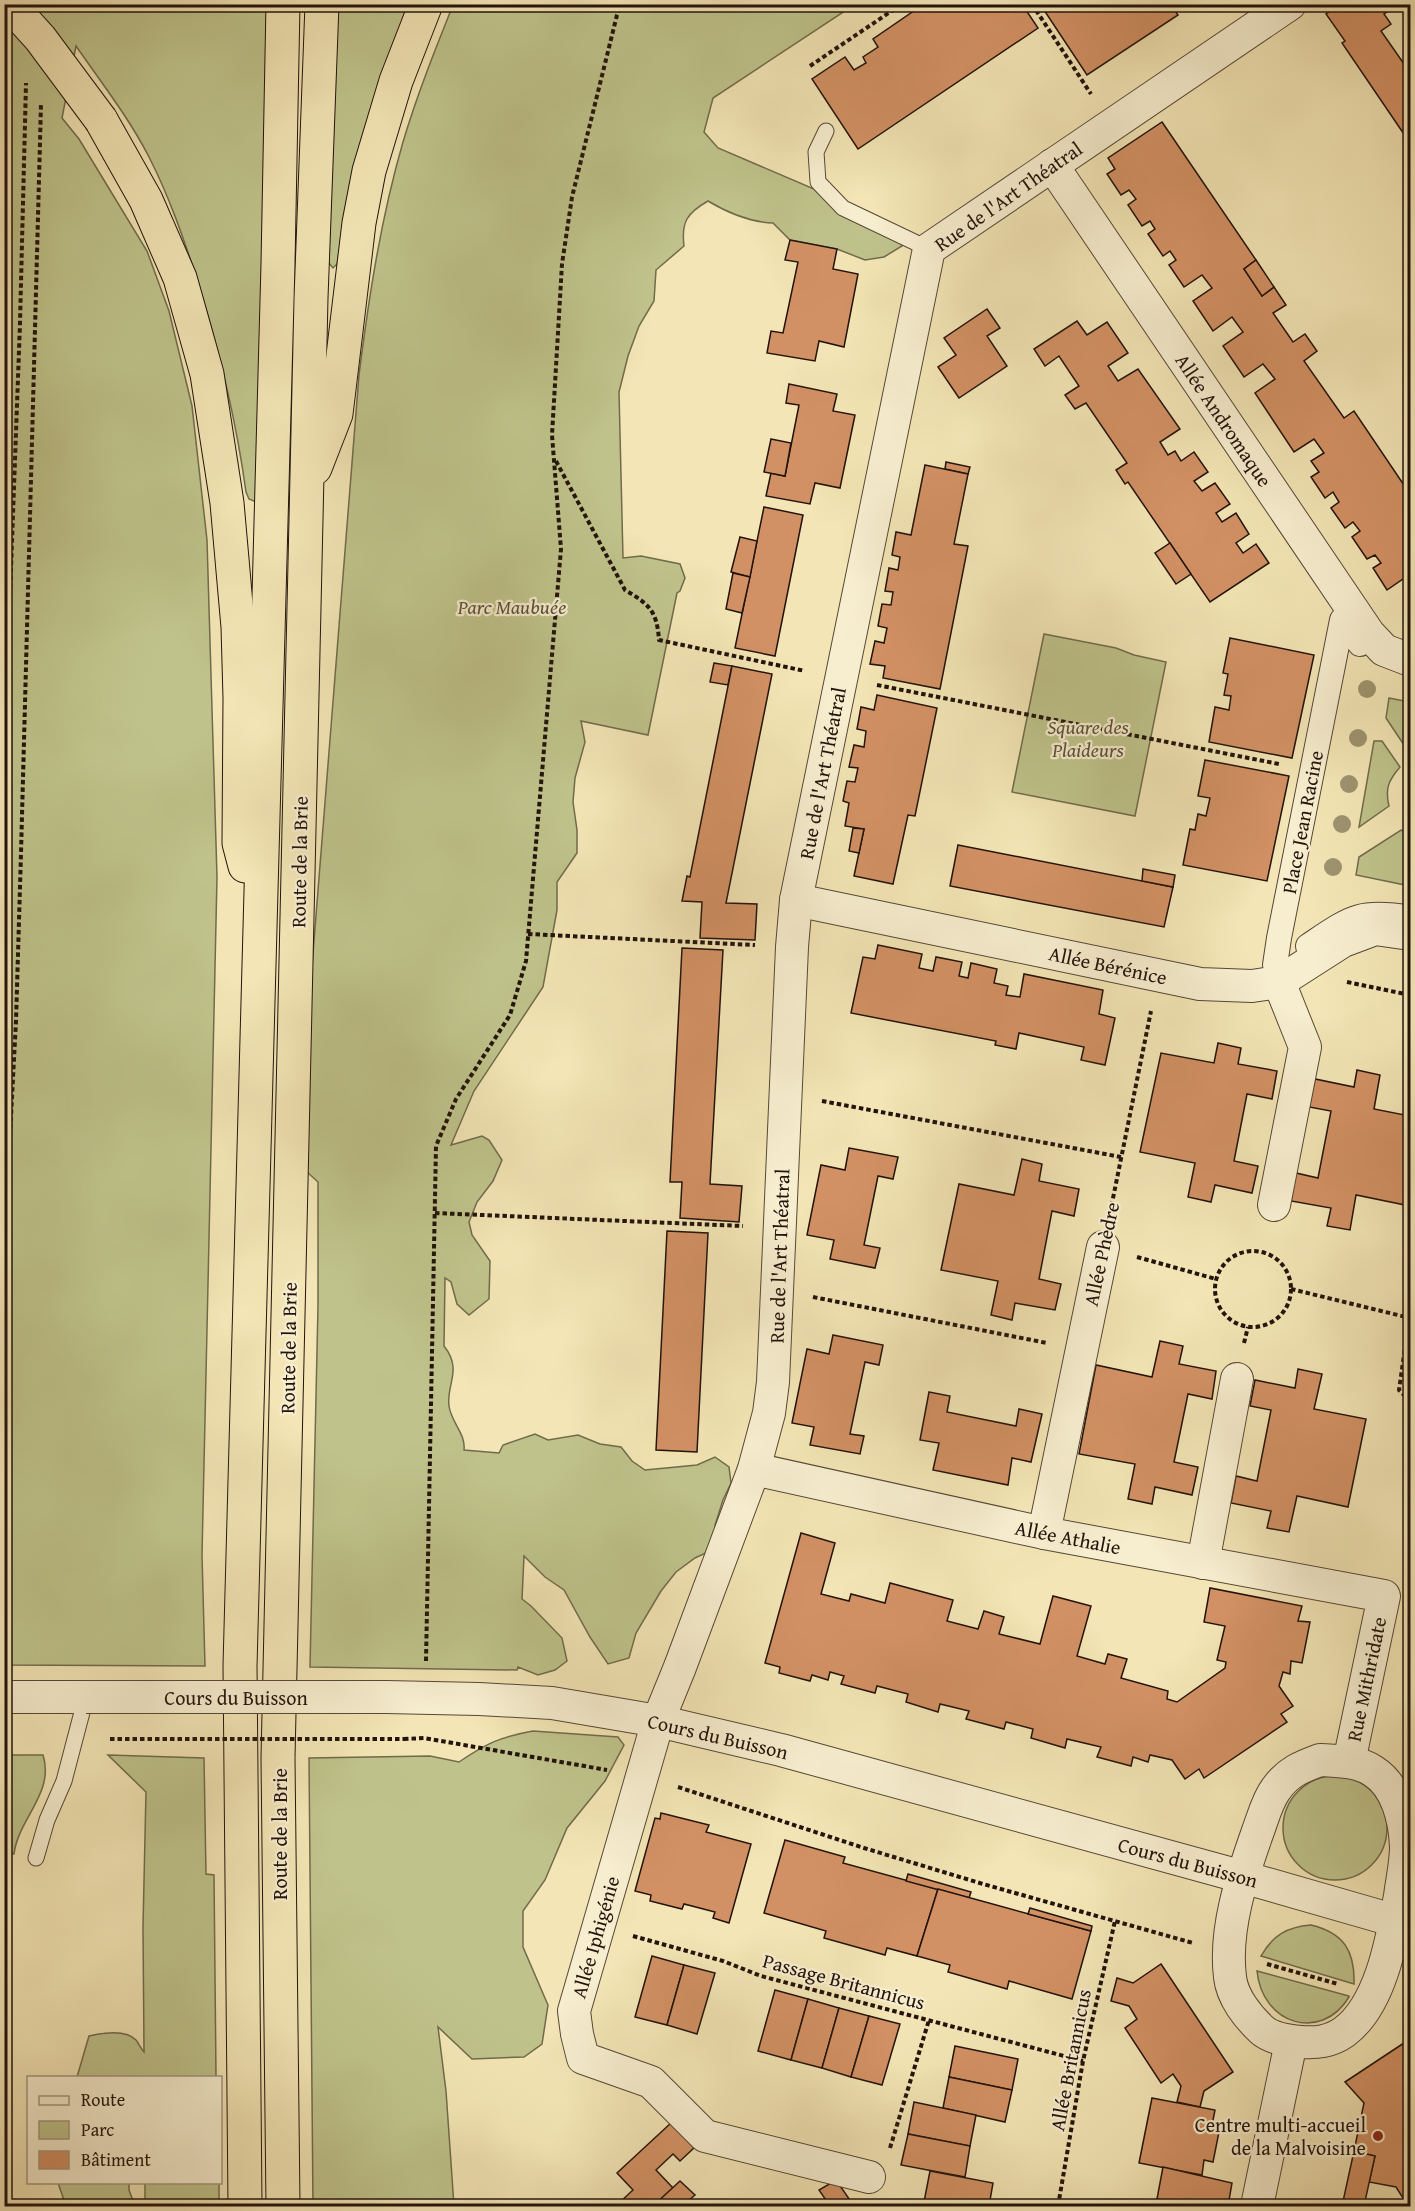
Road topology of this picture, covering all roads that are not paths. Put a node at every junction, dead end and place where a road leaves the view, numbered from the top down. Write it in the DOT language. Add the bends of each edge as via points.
graph roads {
  1 [pos="9,4"];
  2 [pos="283,4"];
  3 [pos="322,4"];
  4 [pos="426,4"];
  5 [pos="1290,4"];
  6 [pos="826,131"];
  7 [pos="1052,165"];
  8 [pos="929,249"];
  9 [pos="307,489"];
  10 [pos="1410,660"];
  11 [pos="1410,673"];
  12 [pos="796,900"];
  13 [pos="1410,918"];
  14 [pos="260,926"];
  15 [pos="1410,934"];
  16 [pos="1279,982"];
  17 [pos="1274,1205"];
  18 [pos="1102,1247"];
  19 [pos="1237,1379"];
  20 [pos="754,1468"];
  21 [pos="1044,1533"];
  22 [pos="1203,1563"];
  23 [pos="1384,1596"];
  24 [pos="4,1697"];
  25 [pos="86,1697"];
  26 [pos="657,1721"];
  27 [pos="1349,1762"];
  28 [pos="36,1858"];
  29 [pos="1244,1876"];
  30 [pos="1403,1923"];
  31 [pos="1291,2042"];
  32 [pos="869,2177"];
  33 [pos="245,2206"];
  34 [pos="283,2206"];
  35 [pos="1257,2206"];
  1 -- 14 [label="highway, bridge" via="40,38 101,120 146,200 180,279 207,374 227,503 238,627 239,843"];
  2 -- 14 [label="highway, Route de la Brie"];
  3 -- 9 [label="highway, Route de la Brie"];
  4 -- 9 [label="highway" via="396,81 369,171 358,223 336,414"];
  5 -- 7 [label="street, Rue de l'Art Théatral"];
  6 -- 8 [label="lane" via="816,152 818,182 843,208"];
  7 -- 8 [label="street, Rue de l'Art Théatral"];
  7 -- 10 [label="street, Allée Andromaque" via="1369,634 1384,650"];
  8 -- 12 [label="street, Rue de l'Art Théatral"];
  9 -- 34 [label="highway, Route de la Brie" via="278,1758"];
  11 -- 13 [label="street, Place Jean Racine" via="1372,657 1342,620 1275,965 1359,916 1383,913"];
  12 -- 16 [label="street, Allée Bérénice" via="1200,984 1252,986"];
  12 -- 20 [label="street, Rue de l'Art Théatral" via="773,1382"];
  14 -- 33 [label="highway, Route de la Brie" via="240,1666"];
  15 -- 16 [label="street, Allée Bérénice" via="1375,929 1343,941"];
  16 -- 17 [label="street" via="1305,1047"];
  18 -- 21 [label="street, Allée Phèdre"];
  19 -- 22 [label="street"];
  20 -- 21 [label="street, Allée Athalie"];
  20 -- 26 [label="street, Rue de l'Art Théatral"];
  21 -- 22 [label="street, Allée Athalie"];
  22 -- 23 [label="street, Allée Athalie"];
  23 -- 27 [label="street, Rue Mithridate"];
  24 -- 25 [label="street, Cours du Buisson"];
  25 -- 26 [label="street, Cours du Buisson, bridge" via="386,1697 552,1703"];
  25 -- 28 [label="lane" via="64,1781"];
  26 -- 29 [label="street, Cours du Buisson" via="781,1750"];
  26 -- 32 [label="street, Allée Iphigénie" via="574,2011 583,2058 651,2082 705,2136"];
  27 -- 29 [label="street, Rue Mithridate" via="1320,1760 1294,1770 1275,1790"];
  27 -- 30 [label="street, Rue Mithridate" via="1373,1770 1391,1789 1401,1812 1406,1848"];
  29 -- 30 [label="street, Cours du Buisson"];
  29 -- 31 [label="street, Rue Mithridate" via="1229,1953 1230,1979 1244,2010 1264,2032"];
  30 -- 31 [label="street, Rue Mithridate" via="1361,2014 1343,2032 1320,2043"];
  31 -- 35 [label="street"];
}
